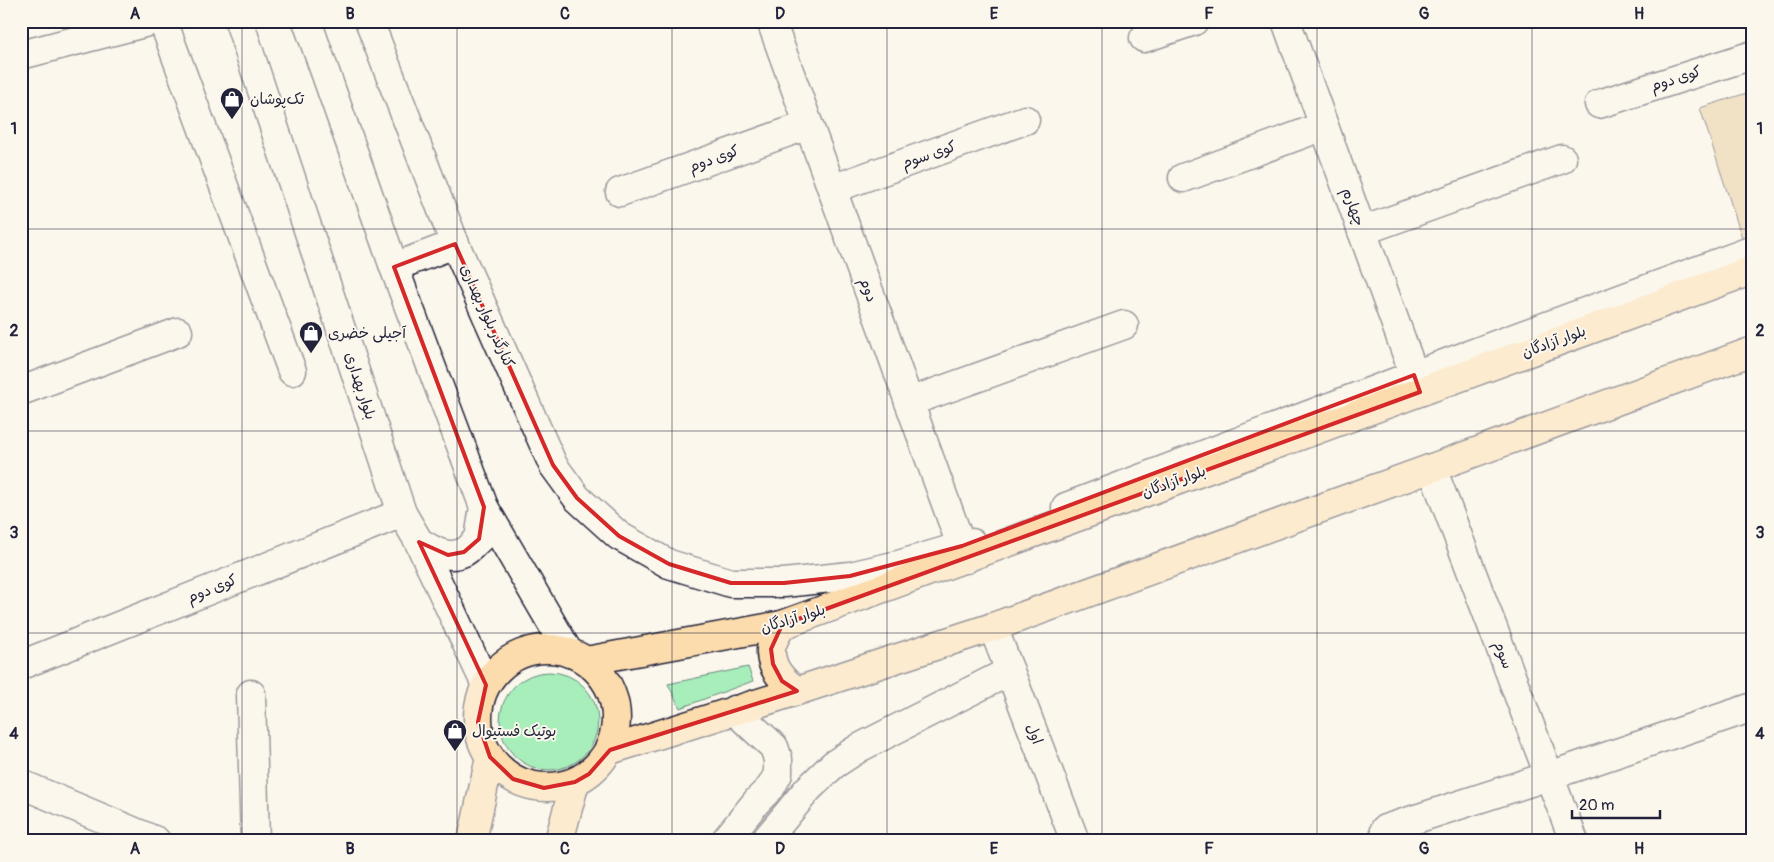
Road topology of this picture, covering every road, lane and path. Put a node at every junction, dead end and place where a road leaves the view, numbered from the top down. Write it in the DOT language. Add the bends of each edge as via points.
graph roads {
  1 [pos="152,21"];
  2 [pos="163,21"];
  3 [pos="239,21"];
  4 [pos="307,21"];
  5 [pos="369,21"];
  6 [pos="770,21"];
  7 [pos="1194,21"];
  8 [pos="1286,21"];
  9 [pos="1144,38"];
  10 [pos="21,55"];
  11 [pos="1753,55"];
  12 [pos="1599,104"];
  13 [pos="1026,120"];
  14 [pos="808,125"];
  15 [pos="1324,126"];
  16 [pos="1562,159"];
  17 [pos="1183,178"];
  18 [pos="832,189"];
  19 [pos="620,192"];
  20 [pos="1362,231"];
  21 [pos="455,244"];
  22 [pos="1753,250"];
  23 [pos="394,267"];
  24 [pos="1753,270"];
  25 [pos="1124,324"];
  26 [pos="178,332"];
  27 [pos="1753,350"];
  28 [pos="292,371"];
  29 [pos="1417,383"];
  30 [pos="21,391"];
  31 [pos="909,402"];
  32 [pos="1432,468"];
  33 [pos="484,507"];
  34 [pos="402,514"];
  35 [pos="419,542"];
  36 [pos="964,553"];
  37 [pos="782,625"];
  38 [pos="993,627"];
  39 [pos="578,657"];
  40 [pos="21,665"];
  41 [pos="1010,671"];
  42 [pos="486,685"];
  43 [pos="797,691"];
  44 [pos="251,694"];
  45 [pos="1753,707"];
  46 [pos="734,710"];
  47 [pos="610,750"];
  48 [pos="490,758"];
  49 [pos="1549,776"];
  50 [pos="575,782"];
  51 [pos="21,784"];
  52 [pos="1386,830"];
  53 [pos="156,841"];
  54 [pos="255,841"];
  55 [pos="472,841"];
  56 [pos="558,841"];
  57 [pos="725,841"];
  58 [pos="765,841"];
  59 [pos="1075,841"];
  60 [pos="1574,841"];
  1 -- 10 [label="street"];
  2 -- 28 [label="street"];
  3 -- 34 [label="street, بلوار بهداری"];
  4 -- 23 [label="street"];
  5 -- 21 [label="street, کنارگذر بلوار بهداری"];
  6 -- 14 [label="street, دوم"];
  7 -- 9 [label="street"];
  8 -- 15 [label="street, چهارم"];
  11 -- 12 [label="street, کوی دوم"];
  13 -- 18 [label="street, کوی سوم"];
  14 -- 18 [label="street, دوم"];
  14 -- 19 [label="street, کوی دوم"];
  15 -- 17 [label="street"];
  15 -- 20 [label="street, چهارم"];
  16 -- 20 [label="street"];
  18 -- 31 [label="street, دوم"];
  20 -- 29 [label="street, چهارم"];
  21 -- 23 [label="street"];
  21 -- 36 [label="street, کنارگذر بلوار بهداری" via="553,465 577,498 619,536 669,564 731,583 784,583 850,576"];
  22 -- 29 [label="street"];
  23 -- 33 [label="street"];
  24 -- 29 [label="main road, بلوار آزادگان"];
  25 -- 31 [label="street"];
  26 -- 30 [label="street"];
  27 -- 32 [label="main road"];
  29 -- 36 [label="main road, بلوار آزادگان"];
  31 -- 36 [label="street, دوم"];
  32 -- 38 [label="main road"];
  32 -- 49 [label="street, سوم"];
  33 -- 35 [label="street" via="479,539 464,552 448,555"];
  33 -- 39 [label="street"];
  34 -- 35 [label="street, بلوار بهداری"];
  34 -- 40 [label="street, کوی دوم"];
  35 -- 42 [label="street, بلوار بهداری"];
  36 -- 37 [label="main road, بلوار آزادگان"];
  37 -- 39 [label="main road, بلوار آزادگان"];
  37 -- 43 [label="main road" via="771,649 773,664 782,681"];
  38 -- 41 [label="street, اول"];
  38 -- 43 [label="main road"];
  39 -- 42 [label="main road" via="550,649 531,651 498,669"];
  39 -- 47 [label="main road" via="601,674 612,692 617,711 616,731"];
  41 -- 58 [label="street" via="859,748 833,765 808,789"];
  41 -- 59 [label="street, اول"];
  42 -- 48 [label="main road" via="479,703 478,722 481,740"];
  43 -- 46 [label="main road"];
  44 -- 54 [label="street"];
  45 -- 49 [label="street"];
  46 -- 47 [label="main road"];
  46 -- 57 [label="street" via="774,747 778,774 771,787"];
  47 -- 50 [label="main road" via="589,774"];
  48 -- 50 [label="main road" via="513,779 528,785 560,787"];
  48 -- 55 [label="main road"];
  49 -- 52 [label="street"];
  49 -- 60 [label="street, سوم"];
  50 -- 56 [label="main road"];
  51 -- 53 [label="street"];
}
